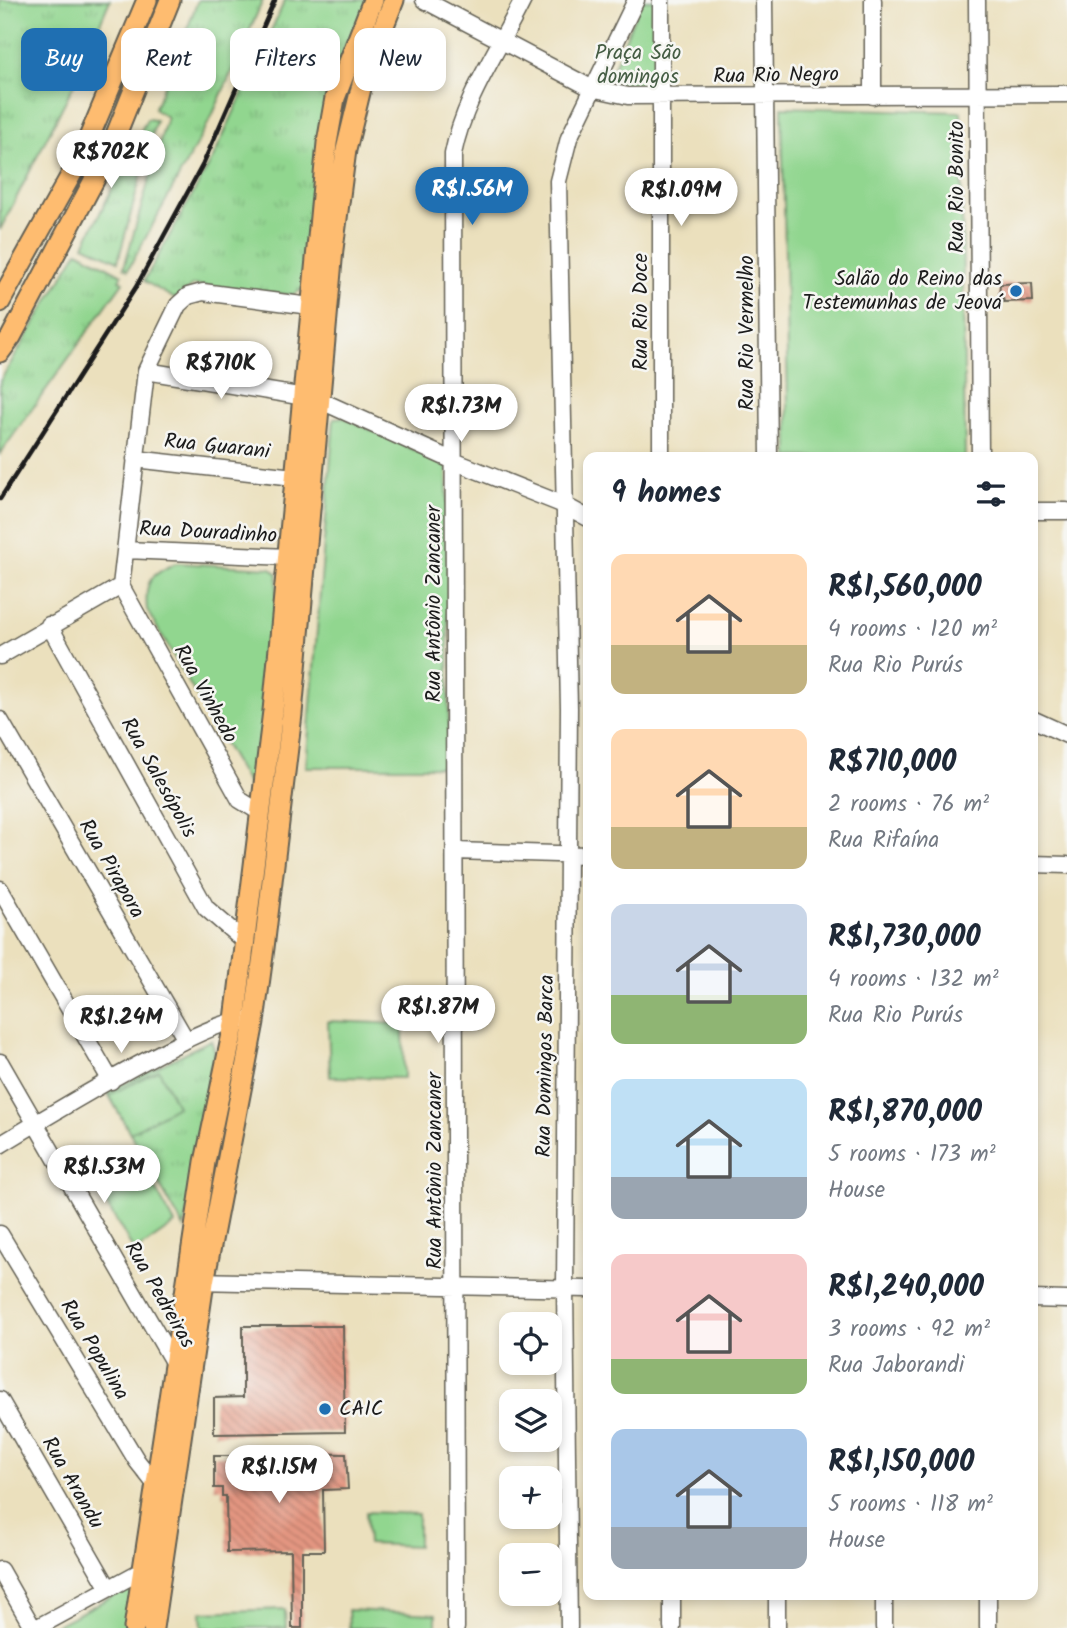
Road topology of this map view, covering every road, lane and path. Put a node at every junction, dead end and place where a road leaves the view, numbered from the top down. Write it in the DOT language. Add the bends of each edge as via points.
graph roads {
  1 [pos="147,0"];
  2 [pos="170,0"];
  3 [pos="373,0"];
  4 [pos="394,0"];
  5 [pos="424,0"];
  6 [pos="523,0"];
  7 [pos="636,0"];
  8 [pos="662,0"];
  9 [pos="764,0"];
  10 [pos="873,0"];
  11 [pos="977,0"];
  12 [pos="502,43"];
  13 [pos="591,88"];
  14 [pos="1067,94"];
  15 [pos="977,95"];
  16 [pos="873,96"];
  17 [pos="663,98"];
  18 [pos="767,98"];
  19 [pos="0,302"];
  20 [pos="310,306"];
  21 [pos="0,352"];
  22 [pos="146,371"];
  23 [pos="311,397"];
  24 [pos="661,452"];
  25 [pos="769,452"];
  26 [pos="980,452"];
  27 [pos="135,459"];
  28 [pos="456,462"];
  29 [pos="294,477"];
  30 [pos="564,505"];
  31 [pos="1038,511"];
  32 [pos="1067,511"];
  33 [pos="583,515"];
  34 [pos="126,550"];
  35 [pos="288,557"];
  36 [pos="121,586"];
  37 [pos="49,625"];
  38 [pos="0,656"];
  39 [pos="283,712"];
  40 [pos="0,720"];
  41 [pos="1038,722"];
  42 [pos="1067,735"];
  43 [pos="261,813"];
  44 [pos="455,851"];
  45 [pos="569,854"];
  46 [pos="583,855"];
  47 [pos="1038,864"];
  48 [pos="1067,865"];
  49 [pos="0,889"];
  50 [pos="244,941"];
  51 [pos="244,1021"];
  52 [pos="186,1040"];
  53 [pos="0,1062"];
  54 [pos="111,1081"];
  55 [pos="35,1124"];
  56 [pos="0,1145"];
  57 [pos="0,1234"];
  58 [pos="196,1281"];
  59 [pos="456,1287"];
  60 [pos="565,1288"];
  61 [pos="583,1289"];
  62 [pos="1038,1299"];
  63 [pos="1067,1300"];
  64 [pos="176,1367"];
  65 [pos="0,1400"];
  66 [pos="156,1485"];
  67 [pos="0,1570"];
  68 [pos="143,1570"];
  69 [pos="108,1587"];
  70 [pos="672,1600"];
  71 [pos="777,1600"];
  72 [pos="884,1600"];
  73 [pos="988,1600"];
  74 [pos="35,1628"];
  75 [pos="134,1628"];
  76 [pos="153,1628"];
  77 [pos="456,1628"];
  78 [pos="569,1628"];
  79 [pos="672,1628"];
  80 [pos="777,1628"];
  81 [pos="884,1628"];
  82 [pos="988,1628"];
  1 -- 19 [label="main road" via="80,159"];
  2 -- 21 [label="main road" via="109,152"];
  3 -- 20 [label="main road" via="335,98"];
  4 -- 23 [label="main road" via="353,112"];
  5 -- 12 [label="street, Rua Rio Negro"];
  6 -- 12 [label="street, Rua Antônio Zancaner"];
  7 -- 13 [label="street, Rua Domingos Barca"];
  8 -- 17 [label="street, Rua Rio Doce"];
  9 -- 18 [label="street, Rua Rio Vermelho"];
  10 -- 16 [label="street"];
  11 -- 15 [label="street, Rua Rio Bonito"];
  12 -- 13 [label="street, Rua Rio Negro"];
  12 -- 28 [label="street, Rua Antônio Zancaner" via="464,112 453,154"];
  13 -- 17 [label="street, Rua Rio Negro"];
  13 -- 30 [label="street, Rua Domingos Barca" via="569,138 558,181"];
  14 -- 15 [label="street, Rua Rio Negro"];
  15 -- 16 [label="street, Rua Rio Negro"];
  15 -- 26 [label="street, Rua Rio Bonito"];
  16 -- 18 [label="street, Rua Rio Negro"];
  17 -- 18 [label="street, Rua Rio Negro"];
  17 -- 24 [label="street, Rua Rio Doce"];
  18 -- 25 [label="street, Rua Rio Vermelho"];
  20 -- 22 [label="street" via="203,292 188,296 168,322"];
  20 -- 23 [label="main road"];
  22 -- 23 [label="street"];
  22 -- 27 [label="street"];
  23 -- 28 [label="street"];
  23 -- 29 [label="main road"];
  23 -- 39 [label="main road"];
  27 -- 29 [label="street, Rua Guarani"];
  27 -- 34 [label="street"];
  28 -- 30 [label="street"];
  28 -- 44 [label="street, Rua Antônio Zancaner"];
  29 -- 35 [label="main road"];
  30 -- 33 [label="street"];
  30 -- 45 [label="street, Rua Domingos Barca"];
  31 -- 32 [label="street"];
  34 -- 35 [label="street, Rua Douradinho"];
  34 -- 36 [label="street"];
  35 -- 39 [label="main road"];
  36 -- 37 [label="street"];
  36 -- 43 [label="street, Rua Vinhedo" via="240,800"];
  37 -- 38 [label="street"];
  37 -- 50 [label="street, Rua Salesópolis" via="206,908"];
  39 -- 43 [label="main road"];
  39 -- 51 [label="main road"];
  40 -- 52 [label="street, Rua Pirapora"];
  41 -- 42 [label="street"];
  43 -- 50 [label="main road"];
  44 -- 45 [label="street"];
  44 -- 59 [label="street, Rua Antônio Zancaner"];
  45 -- 46 [label="street"];
  45 -- 60 [label="street, Rua Domingos Barca"];
  47 -- 48 [label="street"];
  49 -- 54 [label="street"];
  50 -- 51 [label="main road"];
  51 -- 52 [label="street"];
  51 -- 58 [label="main road" via="205,1162"];
  52 -- 54 [label="street"];
  53 -- 55 [label="street, Rua Pedreiras"];
  54 -- 55 [label="street"];
  55 -- 56 [label="street"];
  55 -- 64 [label="street, Rua Pedreiras"];
  57 -- 66 [label="street, Rua Populina"];
  58 -- 59 [label="street"];
  58 -- 64 [label="main road"];
  58 -- 76 [label="main road"];
  59 -- 60 [label="street"];
  59 -- 77 [label="street, Rua Antônio Zancaner"];
  60 -- 61 [label="street"];
  60 -- 78 [label="street, Rua Domingos Barca"];
  62 -- 63 [label="street"];
  64 -- 66 [label="main road"];
  65 -- 69 [label="street, Rua Arandu"];
  66 -- 68 [label="main road"];
  67 -- 74 [label="street"];
  68 -- 69 [label="street"];
  68 -- 75 [label="main road"];
  69 -- 74 [label="street"];
  70 -- 79 [label="street"];
  71 -- 80 [label="street"];
  72 -- 81 [label="street"];
  73 -- 82 [label="street"];
}
